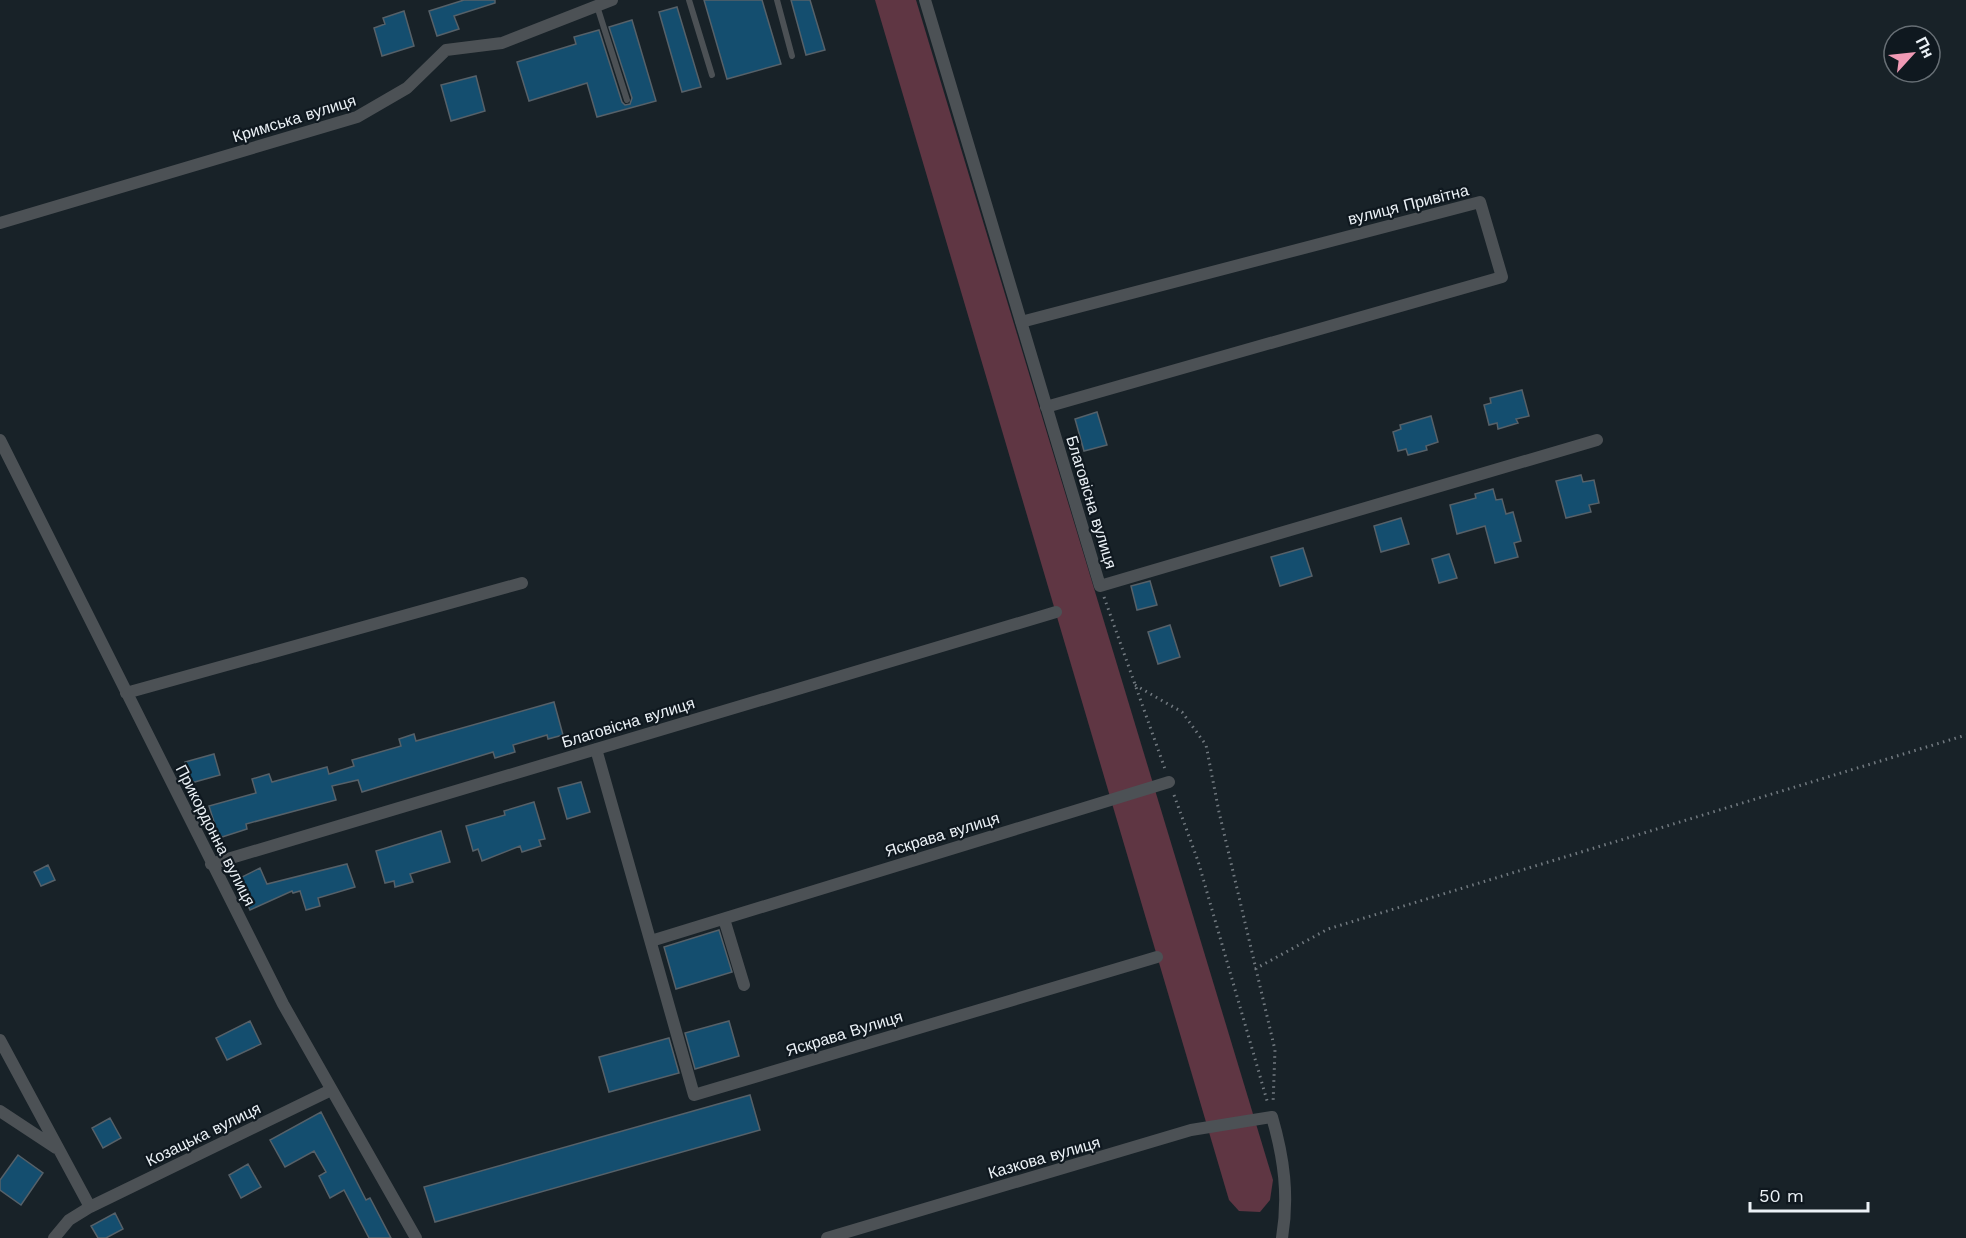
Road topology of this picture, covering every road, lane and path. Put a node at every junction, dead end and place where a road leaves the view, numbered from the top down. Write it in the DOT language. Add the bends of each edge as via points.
graph roads {
  1 [pos="612,0"];
  2 [pos="689,0"];
  3 [pos="777,0"];
  4 [pos="925,0"];
  5 [pos="597,5"];
  6 [pos="792,56"];
  7 [pos="712,75"];
  8 [pos="627,100"];
  9 [pos="0,223"];
  10 [pos="1021,322"];
  11 [pos="1046,407"];
  12 [pos="0,440"];
  13 [pos="1597,440"];
  14 [pos="522,583"];
  15 [pos="1100,586"];
  16 [pos="1056,612"];
  17 [pos="1135,685"];
  18 [pos="126,693"];
  19 [pos="1966,735"];
  20 [pos="596,749"];
  21 [pos="1169,782"];
  22 [pos="211,864"];
  23 [pos="724,919"];
  24 [pos="651,941"];
  25 [pos="1157,957"];
  26 [pos="1255,969"];
  27 [pos="744,985"];
  28 [pos="0,1040"];
  29 [pos="331,1090"];
  30 [pos="0,1111"];
  31 [pos="1272,1118"];
  32 [pos="57,1148"];
  33 [pos="90,1207"];
  34 [pos="54,1238"];
  35 [pos="416,1238"];
  36 [pos="826,1238"];
  37 [pos="1282,1238"];
  1 -- 5 [label="street, Кримська вулиця"];
  2 -- 7 [label="lane"];
  3 -- 6 [label="lane"];
  4 -- 10 [label="street, Благовісна вулиця"];
  5 -- 8 [label="lane"];
  5 -- 9 [label="street, Кримська вулиця" via="502,43 446,50 407,88 357,117"];
  10 -- 11 [label="street, Благовісна вулиця"];
  10 -- 11 [label="street, вулиця Привітна" via="1480,202 1502,277"];
  11 -- 15 [label="street, Благовісна вулиця"];
  12 -- 18 [label="street, Прикордонна вулиця"];
  13 -- 15 [label="street, Благовісна вулиця"];
  14 -- 18 [label="street"];
  15 -- 17 [label="path"];
  16 -- 20 [label="street, Благовісна вулиця"];
  17 -- 21 [label="path"];
  17 -- 26 [label="path" via="1182,712 1206,745"];
  18 -- 22 [label="street, Прикордонна вулиця"];
  19 -- 26 [label="path" via="1328,929"];
  20 -- 22 [label="street, Благовісна вулиця"];
  20 -- 24 [label="street"];
  21 -- 23 [label="street, Яскрава вулиця"];
  21 -- 31 [label="path" via="1198,861"];
  22 -- 29 [label="street, Прикордонна вулиця"];
  23 -- 24 [label="street, Яскрава вулиця"];
  23 -- 27 [label="street"];
  24 -- 25 [label="street, Яскрава Вулиця" via="694,1095"];
  26 -- 31 [label="path" via="1275,1050"];
  28 -- 32 [label="street"];
  29 -- 33 [label="street, Козацька вулиця"];
  29 -- 35 [label="street, Прикордонна вулиця"];
  30 -- 32 [label="street"];
  31 -- 36 [label="street, Казкова вулиця" via="1191,1130"];
  31 -- 37 [label="street" via="1283,1154 1287,1212"];
  32 -- 33 [label="street"];
  33 -- 34 [label="street, Козацька вулиця" via="69,1220"];
}
